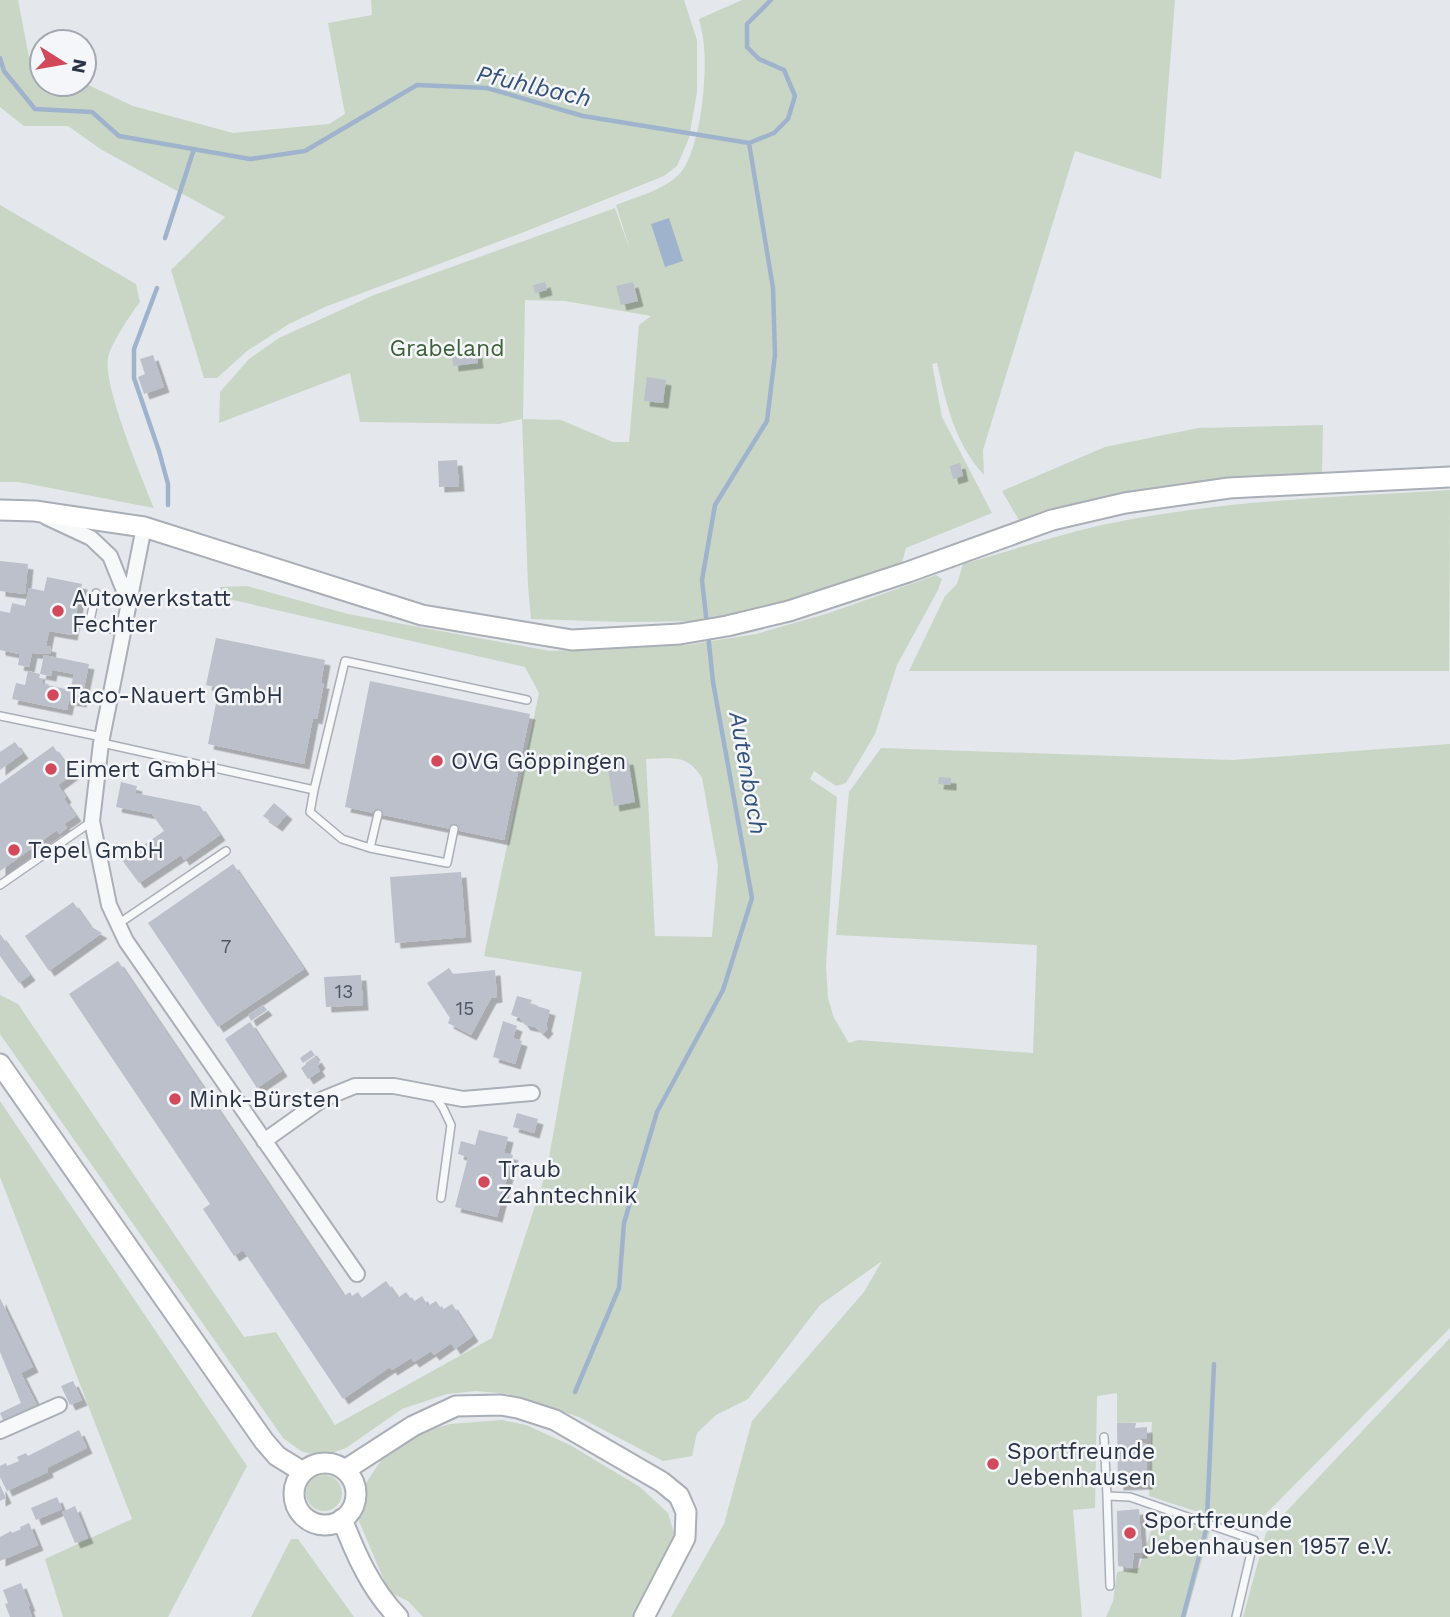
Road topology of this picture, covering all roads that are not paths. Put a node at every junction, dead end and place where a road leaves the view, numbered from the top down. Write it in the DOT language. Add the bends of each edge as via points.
graph roads {
  1 [pos="1450,477"];
  2 [pos="0,510"];
  3 [pos="35,511"];
  4 [pos="144,527"];
  5 [pos="96,593"];
  6 [pos="129,603"];
  7 [pos="123,631"];
  8 [pos="527,699"];
  9 [pos="0,716"];
  10 [pos="102,740"];
  11 [pos="314,790"];
  12 [pos="378,814"];
  13 [pos="92,821"];
  14 [pos="454,830"];
  15 [pos="370,848"];
  16 [pos="226,851"];
  17 [pos="0,886"];
  18 [pos="118,925"];
  19 [pos="0,1063"];
  20 [pos="431,1091"];
  21 [pos="532,1093"];
  22 [pos="264,1141"];
  23 [pos="441,1198"];
  24 [pos="357,1274"];
  25 [pos="59,1405"];
  26 [pos="0,1432"];
  27 [pos="1104,1437"];
  28 [pos="345,1470"];
  29 [pos="303,1472"];
  30 [pos="1107,1496"];
  31 [pos="342,1519"];
  32 [pos="1110,1586"];
  33 [pos="398,1617"];
  34 [pos="644,1617"];
  35 [pos="1236,1617"];
  1 -- 4 [label="street" via="1229,488 1125,503 1052,520 789,611 680,634 572,640 422,615"];
  2 -- 3 [label="street"];
  3 -- 4 [label="street"];
  3 -- 6 [label="street" via="90,538 110,556"];
  4 -- 6 [label="street"];
  5 -- 7 [label="lane" via="89,625"];
  6 -- 7 [label="street"];
  7 -- 10 [label="street"];
  8 -- 11 [label="lane" via="345,661"];
  9 -- 10 [label="lane"];
  10 -- 11 [label="lane"];
  10 -- 13 [label="street"];
  11 -- 15 [label="lane" via="310,811 342,839"];
  12 -- 15 [label="lane"];
  13 -- 17 [label="lane"];
  13 -- 18 [label="street" via="109,905"];
  14 -- 15 [label="lane" via="447,863"];
  16 -- 18 [label="lane"];
  18 -- 22 [label="street"];
  19 -- 29 [label="street" via="264,1441 277,1456"];
  20 -- 21 [label="street" via="463,1099"];
  20 -- 22 [label="street" via="355,1086 323,1098"];
  20 -- 23 [label="lane" via="451,1125"];
  22 -- 24 [label="street"];
  25 -- 26 [label="street"];
  27 -- 30 [label="lane"];
  28 -- 29 [label="street" via="319,1463"];
  28 -- 31 [label="street" via="356,1496"];
  28 -- 34 [label="street" via="413,1426 456,1406 501,1405 555,1420 662,1482 678,1496 686,1512 685,1538"];
  29 -- 31 [label="street" via="294,1488 301,1513 325,1525"];
  30 -- 32 [label="lane"];
  30 -- 35 [label="lane" via="1130,1497 1254,1540"];
  31 -- 33 [label="street" via="356,1555"];
}
